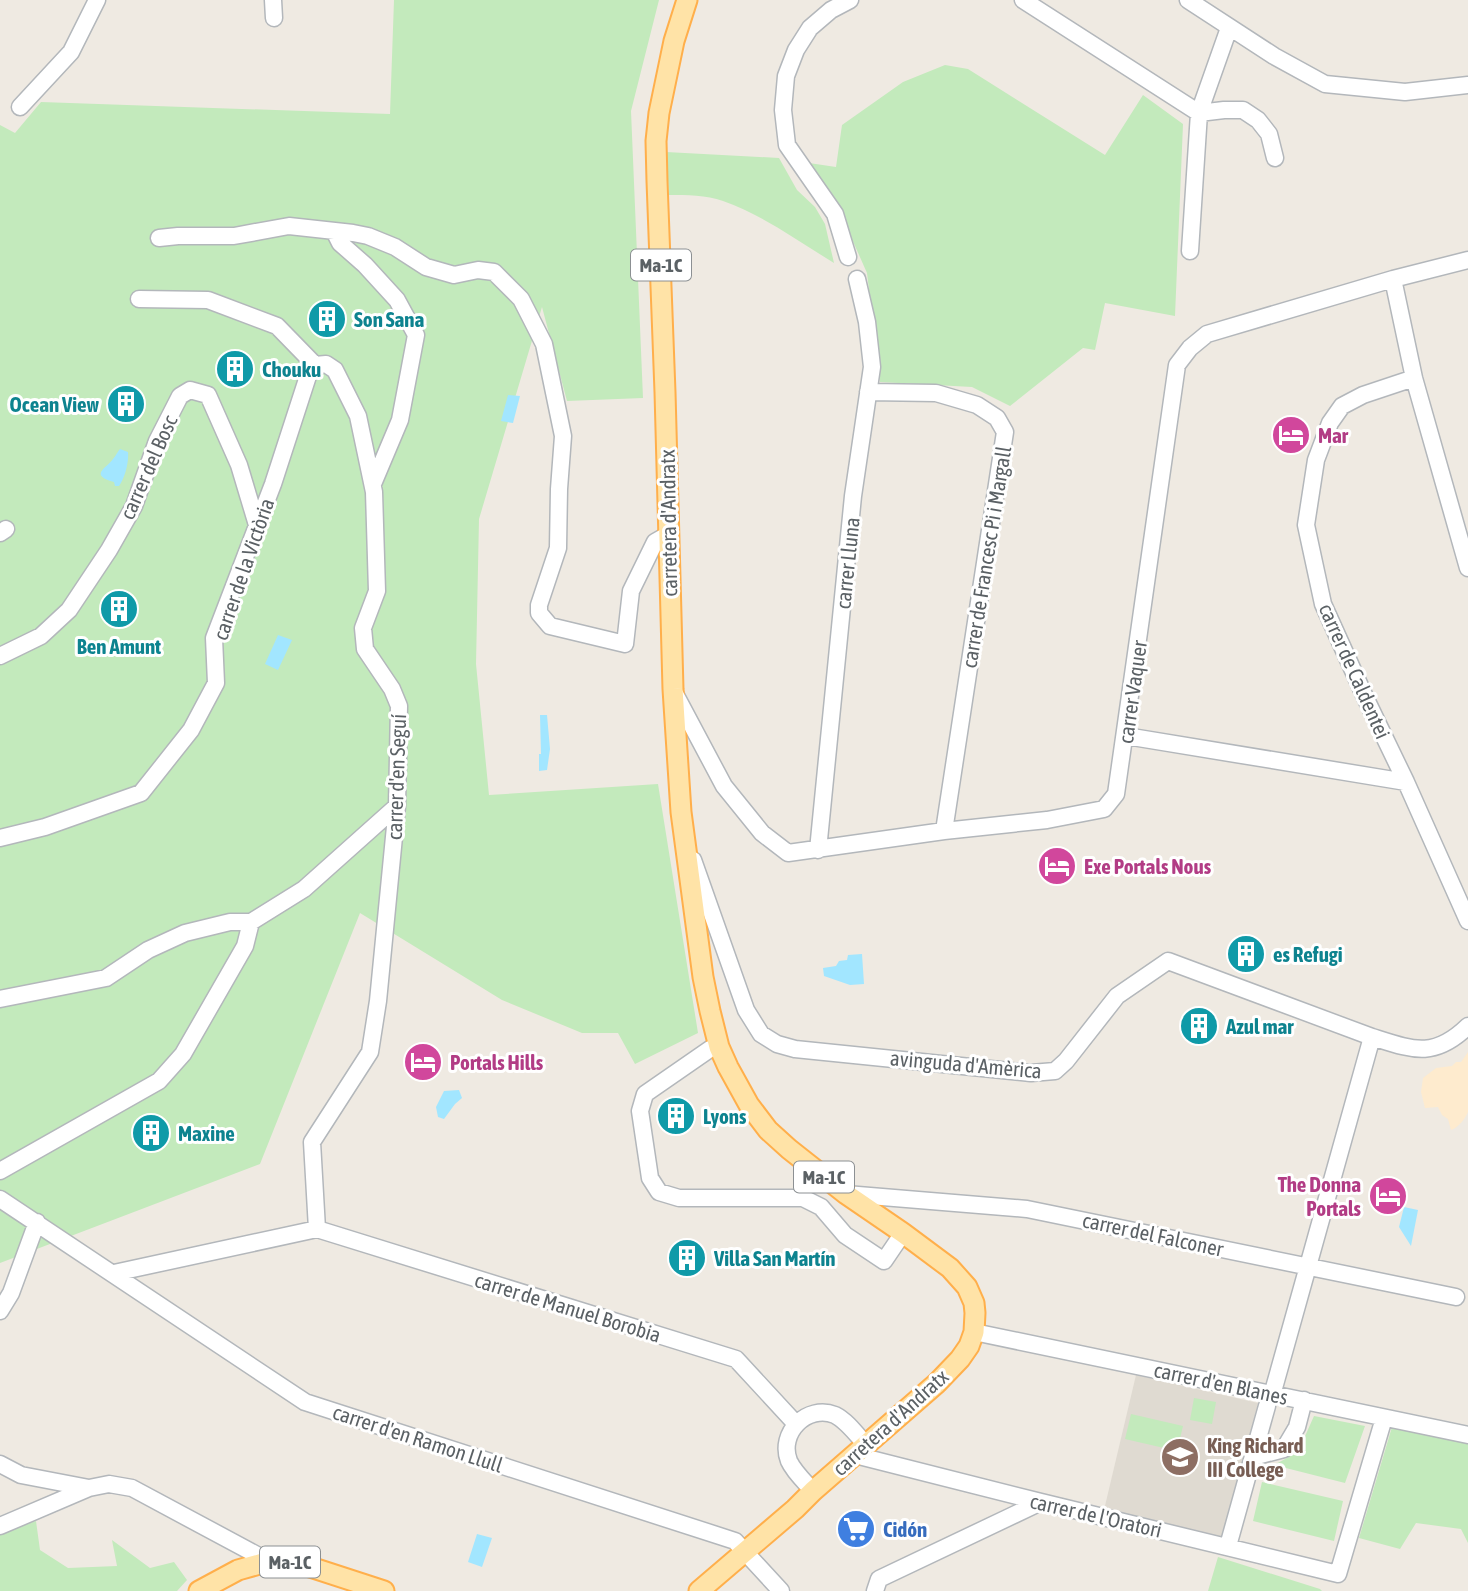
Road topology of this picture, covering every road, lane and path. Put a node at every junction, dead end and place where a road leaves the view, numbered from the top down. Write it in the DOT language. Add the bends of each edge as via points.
graph roads {
  1 [pos="97,0"];
  2 [pos="273,0"];
  3 [pos="687,0"];
  4 [pos="850,0"];
  5 [pos="1023,0"];
  6 [pos="1188,0"];
  7 [pos="274,18"];
  8 [pos="1229,28"];
  9 [pos="1468,85"];
  10 [pos="20,107"];
  11 [pos="1199,113"];
  12 [pos="1275,158"];
  13 [pos="334,231"];
  14 [pos="159,238"];
  15 [pos="1190,251"];
  16 [pos="848,257"];
  17 [pos="1468,260"];
  18 [pos="857,279"];
  19 [pos="1393,279"];
  20 [pos="139,299"];
  21 [pos="316,365"];
  22 [pos="1414,378"];
  23 [pos="868,393"];
  24 [pos="373,484"];
  25 [pos="257,524"];
  26 [pos="669,534"];
  27 [pos="1468,568"];
  28 [pos="0,656"];
  29 [pos="673,689"];
  30 [pos="1126,736"];
  31 [pos="1406,782"];
  32 [pos="397,806"];
  33 [pos="944,831"];
  34 [pos="684,835"];
  35 [pos="0,838"];
  36 [pos="818,849"];
  37 [pos="1466,912"];
  38 [pos="251,922"];
  39 [pos="0,999"];
  40 [pos="1468,1026"];
  41 [pos="1372,1037"];
  42 [pos="719,1047"];
  43 [pos="0,1171"];
  44 [pos="846,1194"];
  45 [pos="0,1199"];
  46 [pos="37,1222"];
  47 [pos="317,1229"];
  48 [pos="903,1233"];
  49 [pos="1308,1266"];
  50 [pos="114,1273"];
  51 [pos="1456,1297"];
  52 [pos="0,1311"];
  53 [pos="974,1332"];
  54 [pos="1274,1388"];
  55 [pos="1304,1400"];
  56 [pos="1267,1406"];
  57 [pos="1384,1418"];
  58 [pos="796,1424"];
  59 [pos="1468,1434"];
  60 [pos="860,1450"];
  61 [pos="1253,1457"];
  62 [pos="0,1464"];
  63 [pos="89,1488"];
  64 [pos="813,1491"];
  65 [pos="1041,1502"];
  66 [pos="0,1526"];
  67 [pos="1228,1546"];
  68 [pos="746,1551"];
  69 [pos="270,1562"];
  70 [pos="199,1591"];
  71 [pos="384,1591"];
  72 [pos="699,1591"];
  73 [pos="781,1591"];
  74 [pos="875,1591"];
  1 -- 10 [label="street" via="71,52"];
  2 -- 7 [label="street"];
  3 -- 26 [label="main road, carretera d'Andratx / Ma-1C" via="666,76 656,141"];
  4 -- 16 [label="street" via="810,28 796,50 786,76 783,110 788,145 835,214"];
  5 -- 11 [label="street"];
  6 -- 8 [label="street"];
  8 -- 9 [label="street" via="1325,84 1405,92"];
  8 -- 11 [label="street"];
  11 -- 12 [label="street" via="1243,110 1269,134"];
  11 -- 15 [label="street"];
  13 -- 14 [label="street" via="289,226 234,236"];
  13 -- 24 [label="street, carrer d'en Seguí" via="340,243 397,300 416,335 400,421"];
  13 -- 26 [label="street" via="368,236 426,267 454,275 494,272 521,299 544,344 563,436 558,548 539,605 539,613 550,626 625,644 631,591 655,542"];
  17 -- 19 [label="street, carrer Vaquer"];
  18 -- 23 [label="street, carrer Lluna" via="872,367"];
  19 -- 22 [label="street"];
  19 -- 30 [label="street, carrer Vaquer" via="1207,334 1177,366"];
  20 -- 21 [label="street" via="208,300 277,326"];
  21 -- 24 [label="street" via="326,364 335,370 358,416"];
  21 -- 25 [label="street, carrer de la Victòria" via="309,373"];
  22 -- 27 [label="street"];
  22 -- 31 [label="street, carrer de Caldentei" via="1342,406 1316,460 1306,525 1323,604"];
  23 -- 33 [label="street, carrer de Francesc Pi i Margall" via="936,393 977,405 996,418 1005,432"];
  23 -- 36 [label="street, carrer Lluna" via="853,496"];
  24 -- 32 [label="street, carrer d'en Seguí" via="377,591 363,628 365,649 400,706"];
  25 -- 28 [label="street, carrer del Bosc" via="239,465 208,395 190,390 180,396 157,441 134,506 69,610 41,636"];
  25 -- 35 [label="street, carrer de la Victòria" via="214,638 216,683 191,730 141,793"];
  26 -- 29 [label="main road, carretera d'Andratx / Ma-1C"];
  29 -- 34 [label="main road, carretera d'Andratx / Ma-1C"];
  29 -- 36 [label="street, carrer Vaquer" via="724,786 762,833 788,853"];
  30 -- 31 [label="street"];
  30 -- 33 [label="street, carrer Vaquer" via="1116,794 1104,809"];
  31 -- 37 [label="street, carrer de Caldentei"];
  32 -- 38 [label="street" via="304,889"];
  32 -- 47 [label="street, carrer d'en Seguí" via="370,1052 312,1142"];
  33 -- 36 [label="street, carrer Vaquer"];
  34 -- 41 [label="street, avinguda d'Amèrica" via="747,1010 761,1034 777,1044 1031,1073 1055,1071 1117,996 1168,961"];
  34 -- 42 [label="main road, carretera d'Andratx / Ma-1C" via="703,977"];
  38 -- 39 [label="street" via="185,933 148,950 106,978"];
  38 -- 43 [label="street" via="245,946 183,1054 159,1081"];
  40 -- 41 [label="street" via="1454,1040 1422,1049"];
  41 -- 49 [label="street"];
  42 -- 44 [label="main road, carretera d'Andratx / Ma-1C" via="749,1105 768,1130"];
  42 -- 48 [label="street" via="645,1094 640,1111 650,1178 659,1192 679,1198 803,1198 821,1207 845,1235 884,1261"];
  44 -- 48 [label="main road, carretera d'Andratx / Ma-1C"];
  44 -- 49 [label="street, carrer del Falconer" via="1027,1209"];
  45 -- 46 [label="street, carrer d'en Ramon Llull"];
  46 -- 50 [label="street, carrer d'en Ramon Llull"];
  46 -- 52 [label="street"];
  47 -- 50 [label="street"];
  47 -- 58 [label="street, carrer de Manuel Borobia" via="736,1359"];
  48 -- 53 [label="main road, carretera d'Andratx / Ma-1C" via="962,1280 974,1303"];
  49 -- 51 [label="street, carrer del Falconer"];
  49 -- 54 [label="street"];
  50 -- 68 [label="street, carrer d'en Ramon Llull" via="305,1402 735,1541"];
  53 -- 55 [label="street, carrer d'en Blanes"];
  53 -- 60 [label="main road, carretera d'Andratx" via="949,1371"];
  55 -- 57 [label="street, carrer d'en Blanes"];
  55 -- 61 [label="street" via="1297,1427 1284,1449"];
  56 -- 61 [label="street"];
  57 -- 59 [label="street, carrer d'en Blanes"];
  57 -- 67 [label="street, carrer de l'Oratori" via="1338,1574"];
  58 -- 60 [label="street" via="811,1414 833,1415 846,1423"];
  58 -- 64 [label="street" via="789,1434 787,1453"];
  60 -- 64 [label="main road, carretera d'Andratx"];
  60 -- 65 [label="street, carrer de l'Oratori"];
  61 -- 67 [label="street"];
  62 -- 63 [label="street" via="21,1475"];
  63 -- 66 [label="street"];
  63 -- 69 [label="street" via="109,1484 132,1488"];
  64 -- 68 [label="main road, carretera d'Andratx"];
  65 -- 67 [label="street, carrer de l'Oratori"];
  65 -- 74 [label="street" via="879,1579"];
  68 -- 72 [label="main road, carretera d'Andratx"];
  68 -- 73 [label="street"];
  69 -- 70 [label="main road, Ma-1C" via="228,1574"];
  69 -- 71 [label="main road, Ma-1C" via="301,1564"];
}
